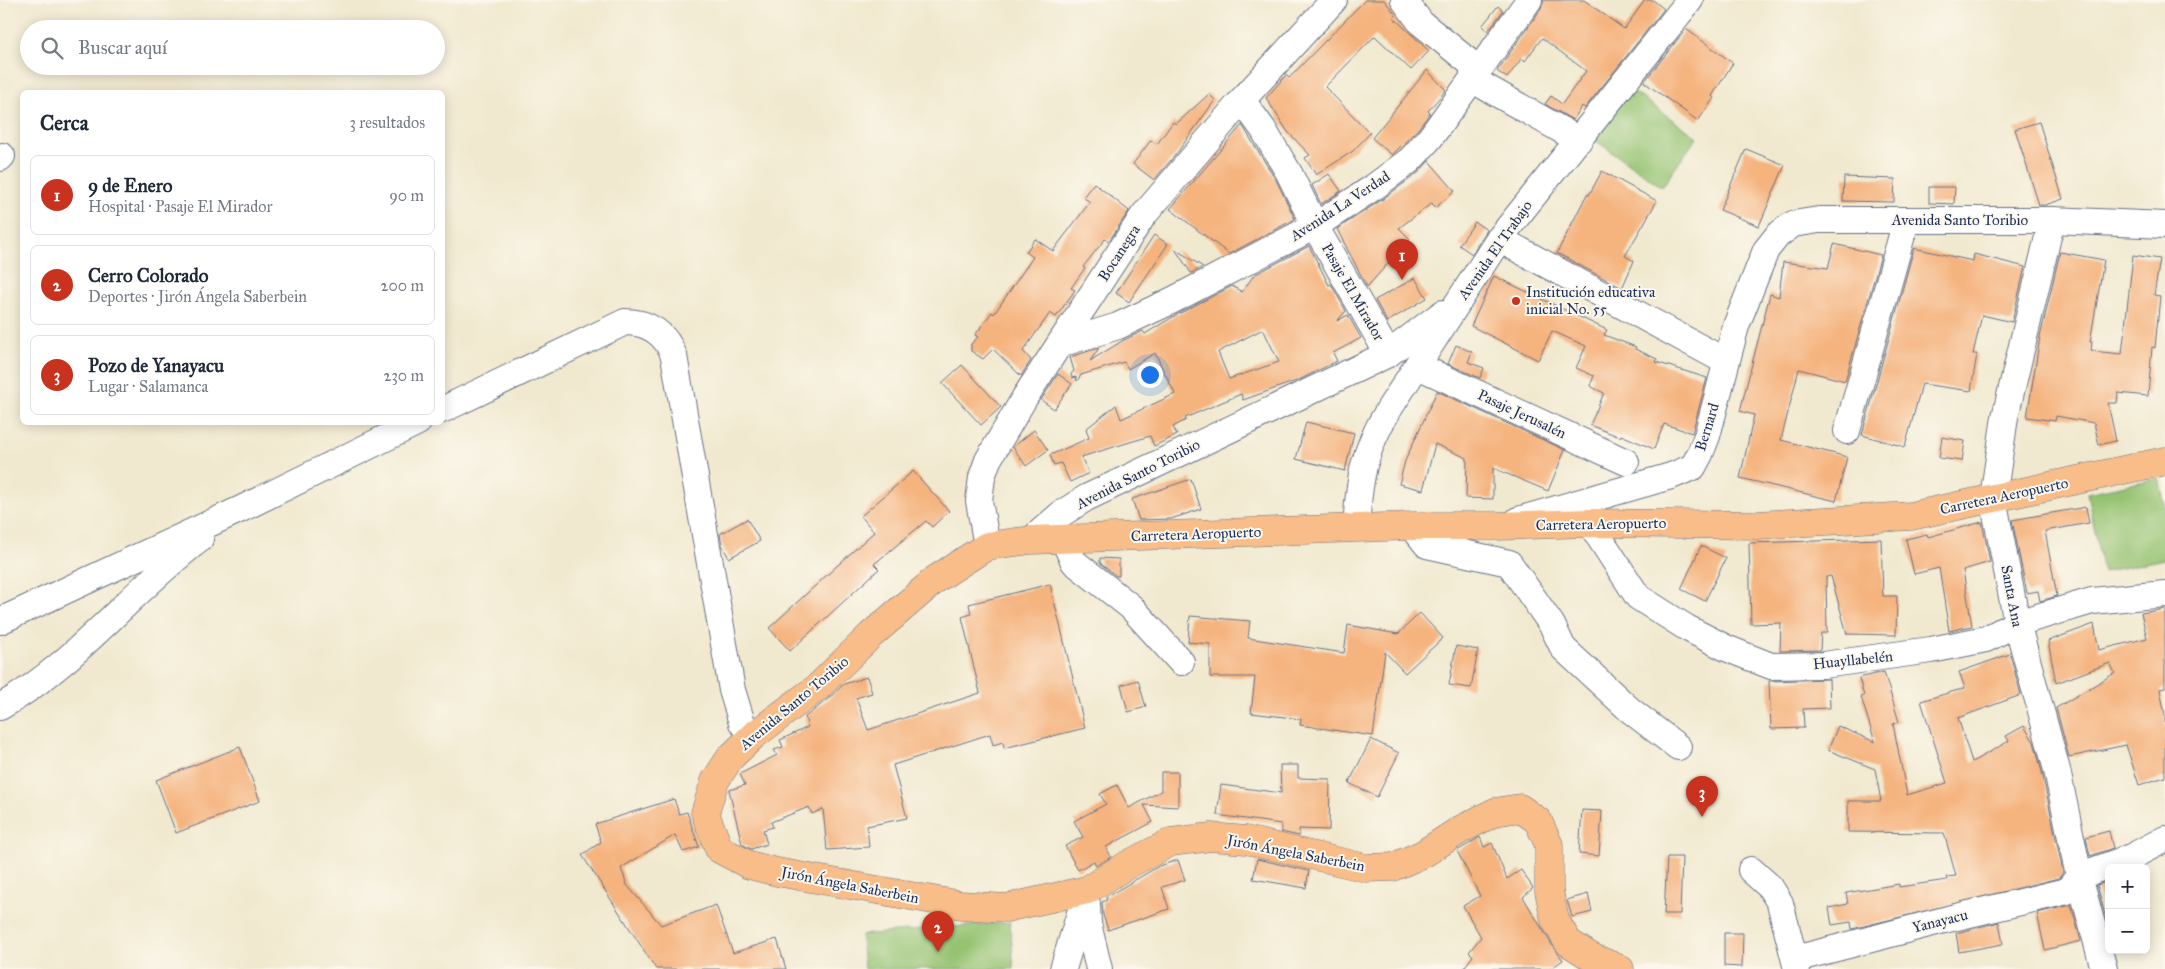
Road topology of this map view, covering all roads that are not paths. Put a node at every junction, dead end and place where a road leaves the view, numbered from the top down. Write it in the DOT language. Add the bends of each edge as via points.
graph roads {
  1 [pos="1334,0"];
  2 [pos="1404,0"];
  3 [pos="1529,0"];
  4 [pos="1680,3"];
  5 [pos="1473,80"];
  6 [pos="1242,100"];
  7 [pos="1579,140"];
  8 [pos="2052,220"];
  9 [pos="1906,221"];
  10 [pos="2165,225"];
  11 [pos="1315,226"];
  12 [pos="1499,239"];
  13 [pos="1766,250"];
  14 [pos="1460,300"];
  15 [pos="1060,344"];
  16 [pos="1388,354"];
  17 [pos="1725,361"];
  18 [pos="1418,366"];
  19 [pos="445,409"];
  20 [pos="412,425"];
  21 [pos="1846,431"];
  22 [pos="2165,461"];
  23 [pos="1626,462"];
  24 [pos="1993,498"];
  25 [pos="241,509"];
  26 [pos="1590,522"];
  27 [pos="1412,526"];
  28 [pos="1498,526"];
  29 [pos="1356,528"];
  30 [pos="1063,539"];
  31 [pos="1031,540"];
  32 [pos="988,546"];
  33 [pos="2165,594"];
  34 [pos="0,621"];
  35 [pos="2017,623"];
  36 [pos="1181,662"];
  37 [pos="0,707"];
  38 [pos="753,736"];
  39 [pos="1678,747"];
  40 [pos="2165,839"];
  41 [pos="748,865"];
  42 [pos="1750,870"];
  43 [pos="2080,876"];
  44 [pos="1087,890"];
  45 [pos="1796,964"];
  46 [pos="1063,969"];
  47 [pos="1099,969"];
  48 [pos="1620,969"];
  49 [pos="2104,969"];
  1 -- 6 [label="street, Bocanegra"];
  2 -- 5 [label="street" via="1421,23 1473,64"];
  3 -- 5 [label="street, Avenida La Verdad"];
  4 -- 7 [label="street, Avenida El Trabajo"];
  5 -- 7 [label="street"];
  5 -- 11 [label="street, Avenida La Verdad" via="1410,160"];
  6 -- 11 [label="street, Pasaje El Mirador" via="1263,129"];
  6 -- 15 [label="street, Bocanegra" via="1143,216"];
  7 -- 12 [label="street, Avenida El Trabajo"];
  8 -- 9 [label="street, Avenida Santo Toribio"];
  8 -- 10 [label="street, Avenida Santo Toribio"];
  8 -- 24 [label="street, Santa Ana" via="2005,417"];
  9 -- 13 [label="street, Avenida Santo Toribio" via="1819,220 1793,224"];
  9 -- 21 [label="street"];
  11 -- 15 [label="street, Avenida La Verdad" via="1126,322"];
  11 -- 16 [label="street, Pasaje El Mirador"];
  12 -- 14 [label="street, Avenida El Trabajo"];
  12 -- 17 [label="street"];
  13 -- 17 [label="street, Bernard"];
  14 -- 16 [label="street, Avenida Santo Toribio"];
  14 -- 18 [label="street, Avenida El Trabajo"];
  15 -- 32 [label="street, Bocanegra" via="988,460 979,501"];
  16 -- 31 [label="street, Avenida Santo Toribio" via="1086,498"];
  17 -- 28 [label="street, Bernard" via="1707,436 1693,467"];
  18 -- 23 [label="street, Pasaje Jerusalén"];
  18 -- 29 [label="street, Avenida El Trabajo" via="1375,431 1366,454"];
  19 -- 38 [label="street" via="625,322 643,324 666,340 674,356 732,690 742,723"];
  20 -- 25 [label="street"];
  22 -- 24 [label="main road, Carretera Aeropuerto"];
  24 -- 26 [label="main road, Carretera Aeropuerto" via="1911,516 1865,519 1756,525"];
  24 -- 35 [label="street, Santa Ana"];
  25 -- 34 [label="street"];
  25 -- 37 [label="street" via="168,563 59,666 26,693"];
  26 -- 28 [label="main road, Carretera Aeropuerto"];
  26 -- 35 [label="street, Huayllabelén" via="1638,597 1686,628 1771,666 1823,664 1931,650 1986,639"];
  27 -- 28 [label="main road, Carretera Aeropuerto"];
  27 -- 29 [label="main road, Carretera Aeropuerto"];
  27 -- 39 [label="street" via="1427,545 1509,563 1552,625 1563,648 1630,710"];
  29 -- 30 [label="main road, Carretera Aeropuerto"];
  30 -- 31 [label="main road, Carretera Aeropuerto"];
  30 -- 36 [label="street" via="1074,562 1130,607"];
  31 -- 32 [label="main road, Avenida Santo Toribio"];
  32 -- 38 [label="main road, Avenida Santo Toribio" via="936,579 871,635 818,687"];
  33 -- 35 [label="street, Huayllabelén" via="2092,601"];
  35 -- 43 [label="street, Santa Ana" via="2057,770"];
  38 -- 41 [label="main road, Avenida Santo Toribio" via="730,758 715,781 705,813 719,849"];
  40 -- 43 [label="street" via="2131,857"];
  41 -- 44 [label="main road, Jirón Ángela Saberbein" via="960,905 1006,908"];
  42 -- 45 [label="street" via="1770,887 1780,903"];
  43 -- 45 [label="street, Yanayacu" via="2067,891 1948,919"];
  43 -- 49 [label="street, Santa Ana"];
  44 -- 46 [label="street"];
  44 -- 47 [label="street" via="1088,924"];
  44 -- 48 [label="main road, Jirón Ángela Saberbein" via="1171,842 1210,837 1246,840 1366,868 1393,867 1423,854 1495,812 1520,808 1538,821 1549,845 1548,890 1554,920 1568,942 1591,957"];
}
